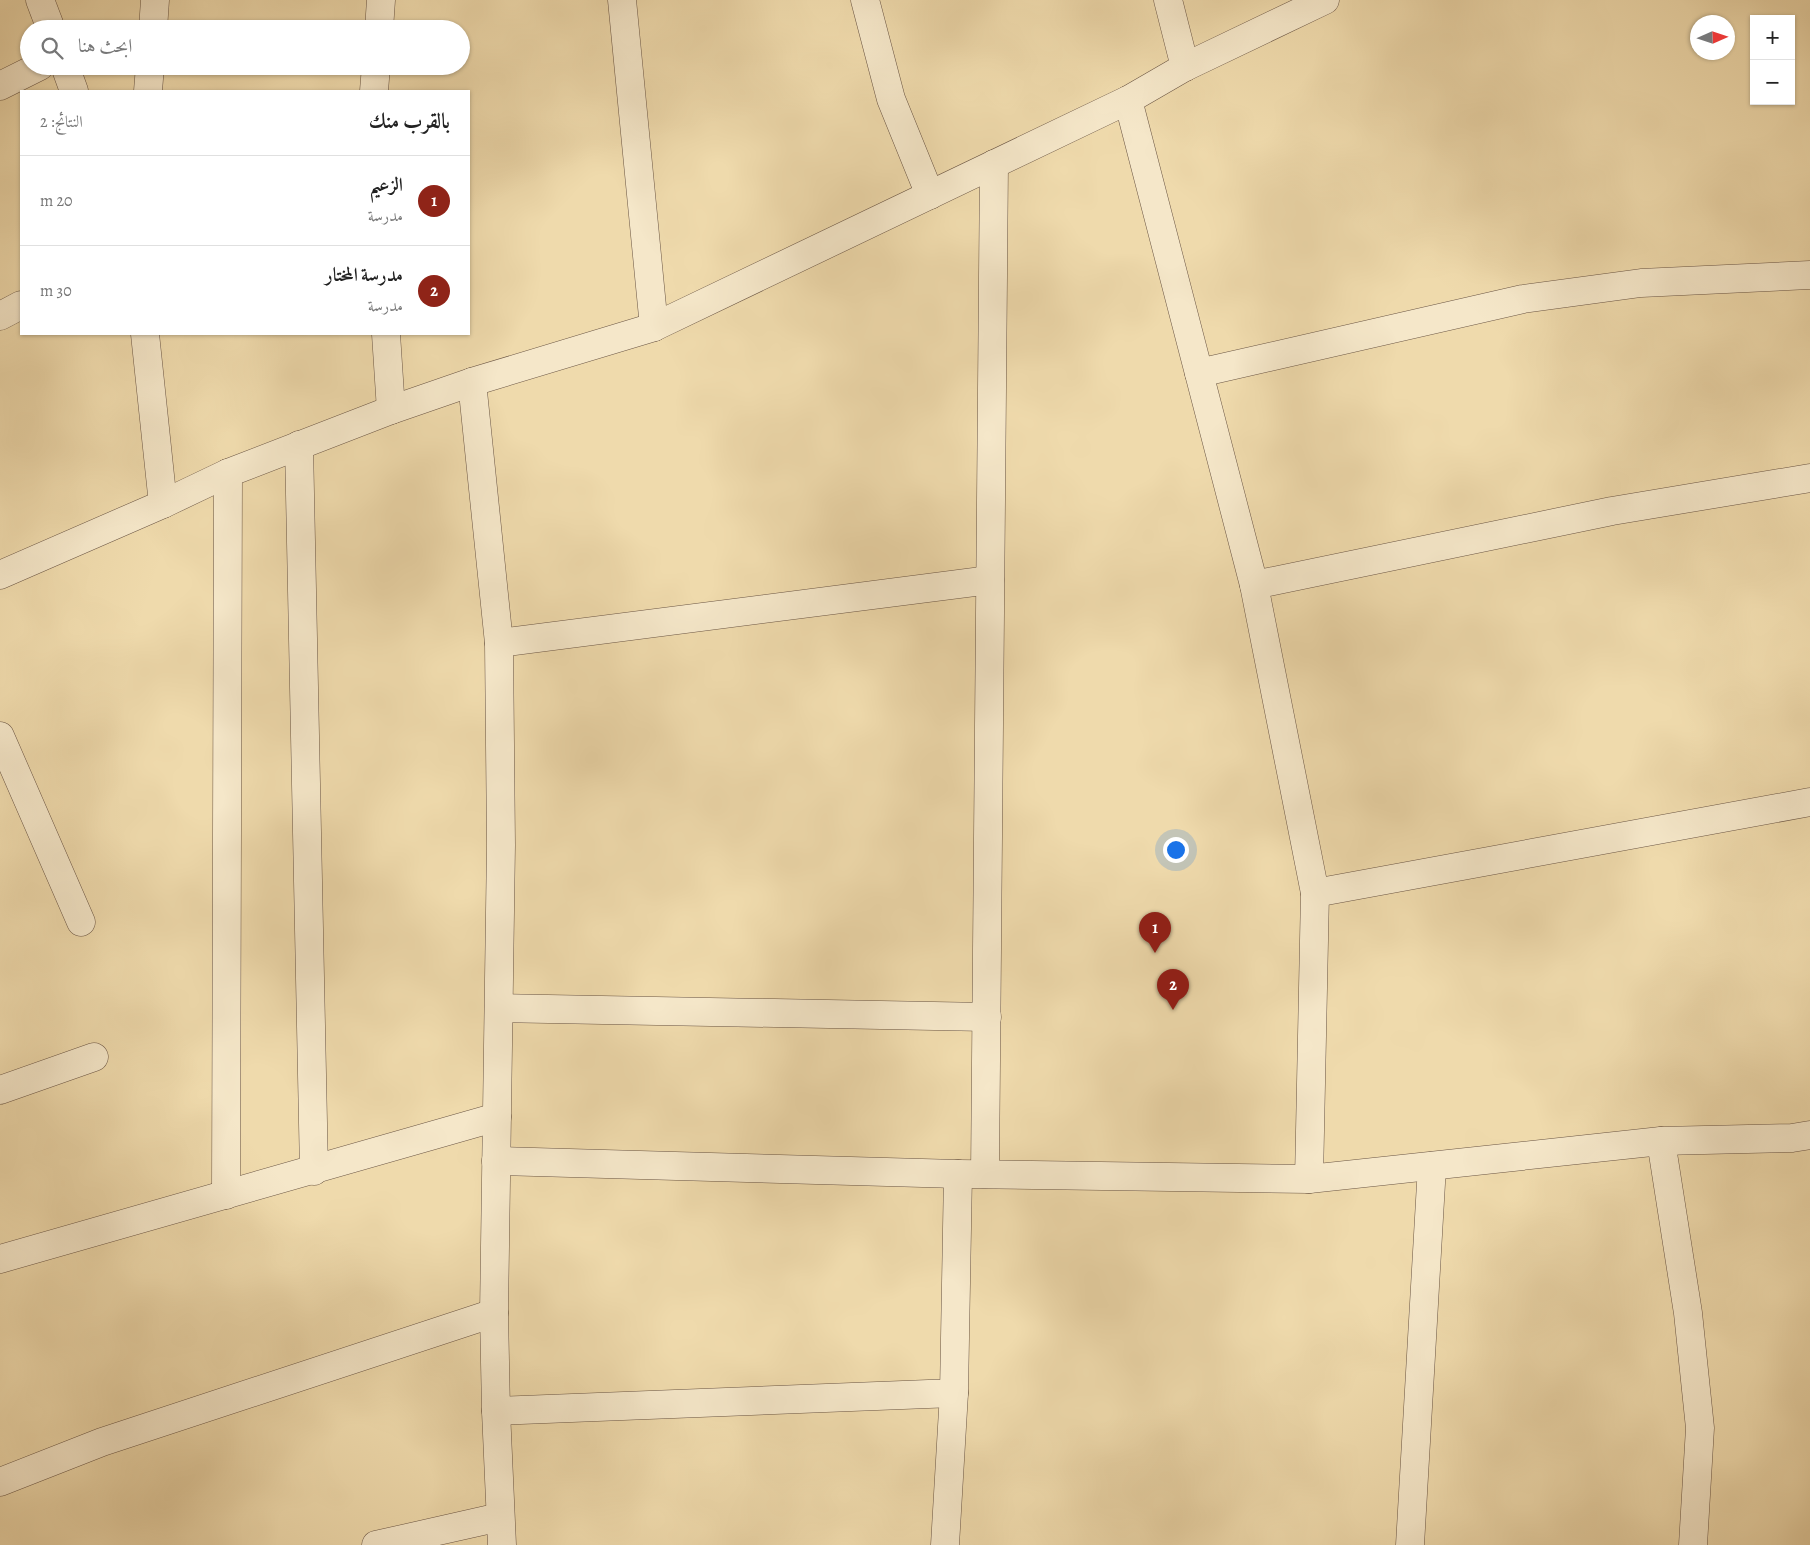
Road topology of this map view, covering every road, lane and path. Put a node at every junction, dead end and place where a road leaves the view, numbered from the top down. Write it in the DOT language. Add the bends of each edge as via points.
graph roads {
  1 [pos="40,0"];
  2 [pos="155,0"];
  3 [pos="381,0"];
  4 [pos="622,0"];
  5 [pos="865,0"];
  6 [pos="1168,0"];
  7 [pos="1325,0"];
  8 [pos="48,20"];
  9 [pos="154,20"];
  10 [pos="380,20"];
  11 [pos="1185,67"];
  12 [pos="22,75"];
  13 [pos="68,75"];
  14 [pos="149,75"];
  15 [pos="375,75"];
  16 [pos="0,86"];
  17 [pos="74,90"];
  18 [pos="148,90"];
  19 [pos="374,90"];
  20 [pos="1128,100"];
  21 [pos="994,164"];
  22 [pos="930,195"];
  23 [pos="1810,275"];
  24 [pos="20,306"];
  25 [pos="0,316"];
  26 [pos="654,327"];
  27 [pos="145,335"];
  28 [pos="386,335"];
  29 [pos="1199,373"];
  30 [pos="472,382"];
  31 [pos="391,410"];
  32 [pos="299,445"];
  33 [pos="228,473"];
  34 [pos="1810,478"];
  35 [pos="163,504"];
  36 [pos="0,576"];
  37 [pos="990,580"];
  38 [pos="1254,585"];
  39 [pos="499,642"];
  40 [pos="0,736"];
  41 [pos="1810,802"];
  42 [pos="1315,892"];
  43 [pos="81,922"];
  44 [pos="499,1008"];
  45 [pos="987,1016"];
  46 [pos="94,1057"];
  47 [pos="0,1090"];
  48 [pos="497,1117"];
  49 [pos="1810,1136"];
  50 [pos="1661,1141"];
  51 [pos="496,1161"];
  52 [pos="1432,1166"];
  53 [pos="314,1171"];
  54 [pos="972,1174"];
  55 [pos="1309,1179"];
  56 [pos="226,1195"];
  57 [pos="0,1259"];
  58 [pos="494,1313"];
  59 [pos="954,1393"];
  60 [pos="496,1410"];
  61 [pos="0,1482"];
  62 [pos="500,1517"];
  63 [pos="376,1545"];
  64 [pos="502,1545"];
  65 [pos="945,1545"];
  66 [pos="1410,1545"];
  67 [pos="1694,1545"];
  1 -- 8 [label="street"];
  2 -- 9 [label="street"];
  3 -- 10 [label="street"];
  4 -- 26 [label="street"];
  5 -- 22 [label="street" via="891,99"];
  6 -- 11 [label="street"];
  7 -- 11 [label="street"];
  11 -- 20 [label="street"];
  12 -- 16 [label="street"];
  13 -- 17 [label="street"];
  14 -- 18 [label="street"];
  15 -- 19 [label="street"];
  20 -- 21 [label="street"];
  20 -- 29 [label="street"];
  21 -- 22 [label="street"];
  21 -- 37 [label="street"];
  22 -- 26 [label="street"];
  23 -- 29 [label="street" via="1641,283 1523,299"];
  24 -- 25 [label="street"];
  26 -- 30 [label="street"];
  27 -- 35 [label="street"];
  28 -- 31 [label="street"];
  29 -- 38 [label="street"];
  30 -- 31 [label="street"];
  30 -- 39 [label="street"];
  31 -- 32 [label="street"];
  32 -- 33 [label="street"];
  32 -- 53 [label="street"];
  33 -- 35 [label="street"];
  33 -- 56 [label="street"];
  34 -- 38 [label="street" via="1612,512"];
  35 -- 36 [label="street"];
  37 -- 39 [label="street"];
  37 -- 45 [label="street"];
  38 -- 42 [label="street"];
  39 -- 44 [label="street"];
  40 -- 43 [label="street"];
  41 -- 42 [label="street"];
  42 -- 55 [label="street"];
  44 -- 45 [label="street"];
  44 -- 48 [label="street"];
  45 -- 54 [label="street"];
  46 -- 47 [label="street"];
  48 -- 51 [label="street"];
  48 -- 53 [label="street"];
  49 -- 50 [label="street"];
  50 -- 52 [label="street"];
  50 -- 67 [label="street" via="1688,1313 1700,1428"];
  51 -- 54 [label="street"];
  51 -- 58 [label="street"];
  52 -- 55 [label="street"];
  52 -- 66 [label="street"];
  53 -- 56 [label="street"];
  54 -- 55 [label="street"];
  54 -- 59 [label="street"];
  56 -- 57 [label="street"];
  58 -- 60 [label="street"];
  58 -- 61 [label="street" via="102,1442"];
  59 -- 60 [label="street"];
  59 -- 65 [label="street"];
  60 -- 62 [label="street"];
  62 -- 63 [label="street"];
  62 -- 64 [label="street"];
}
